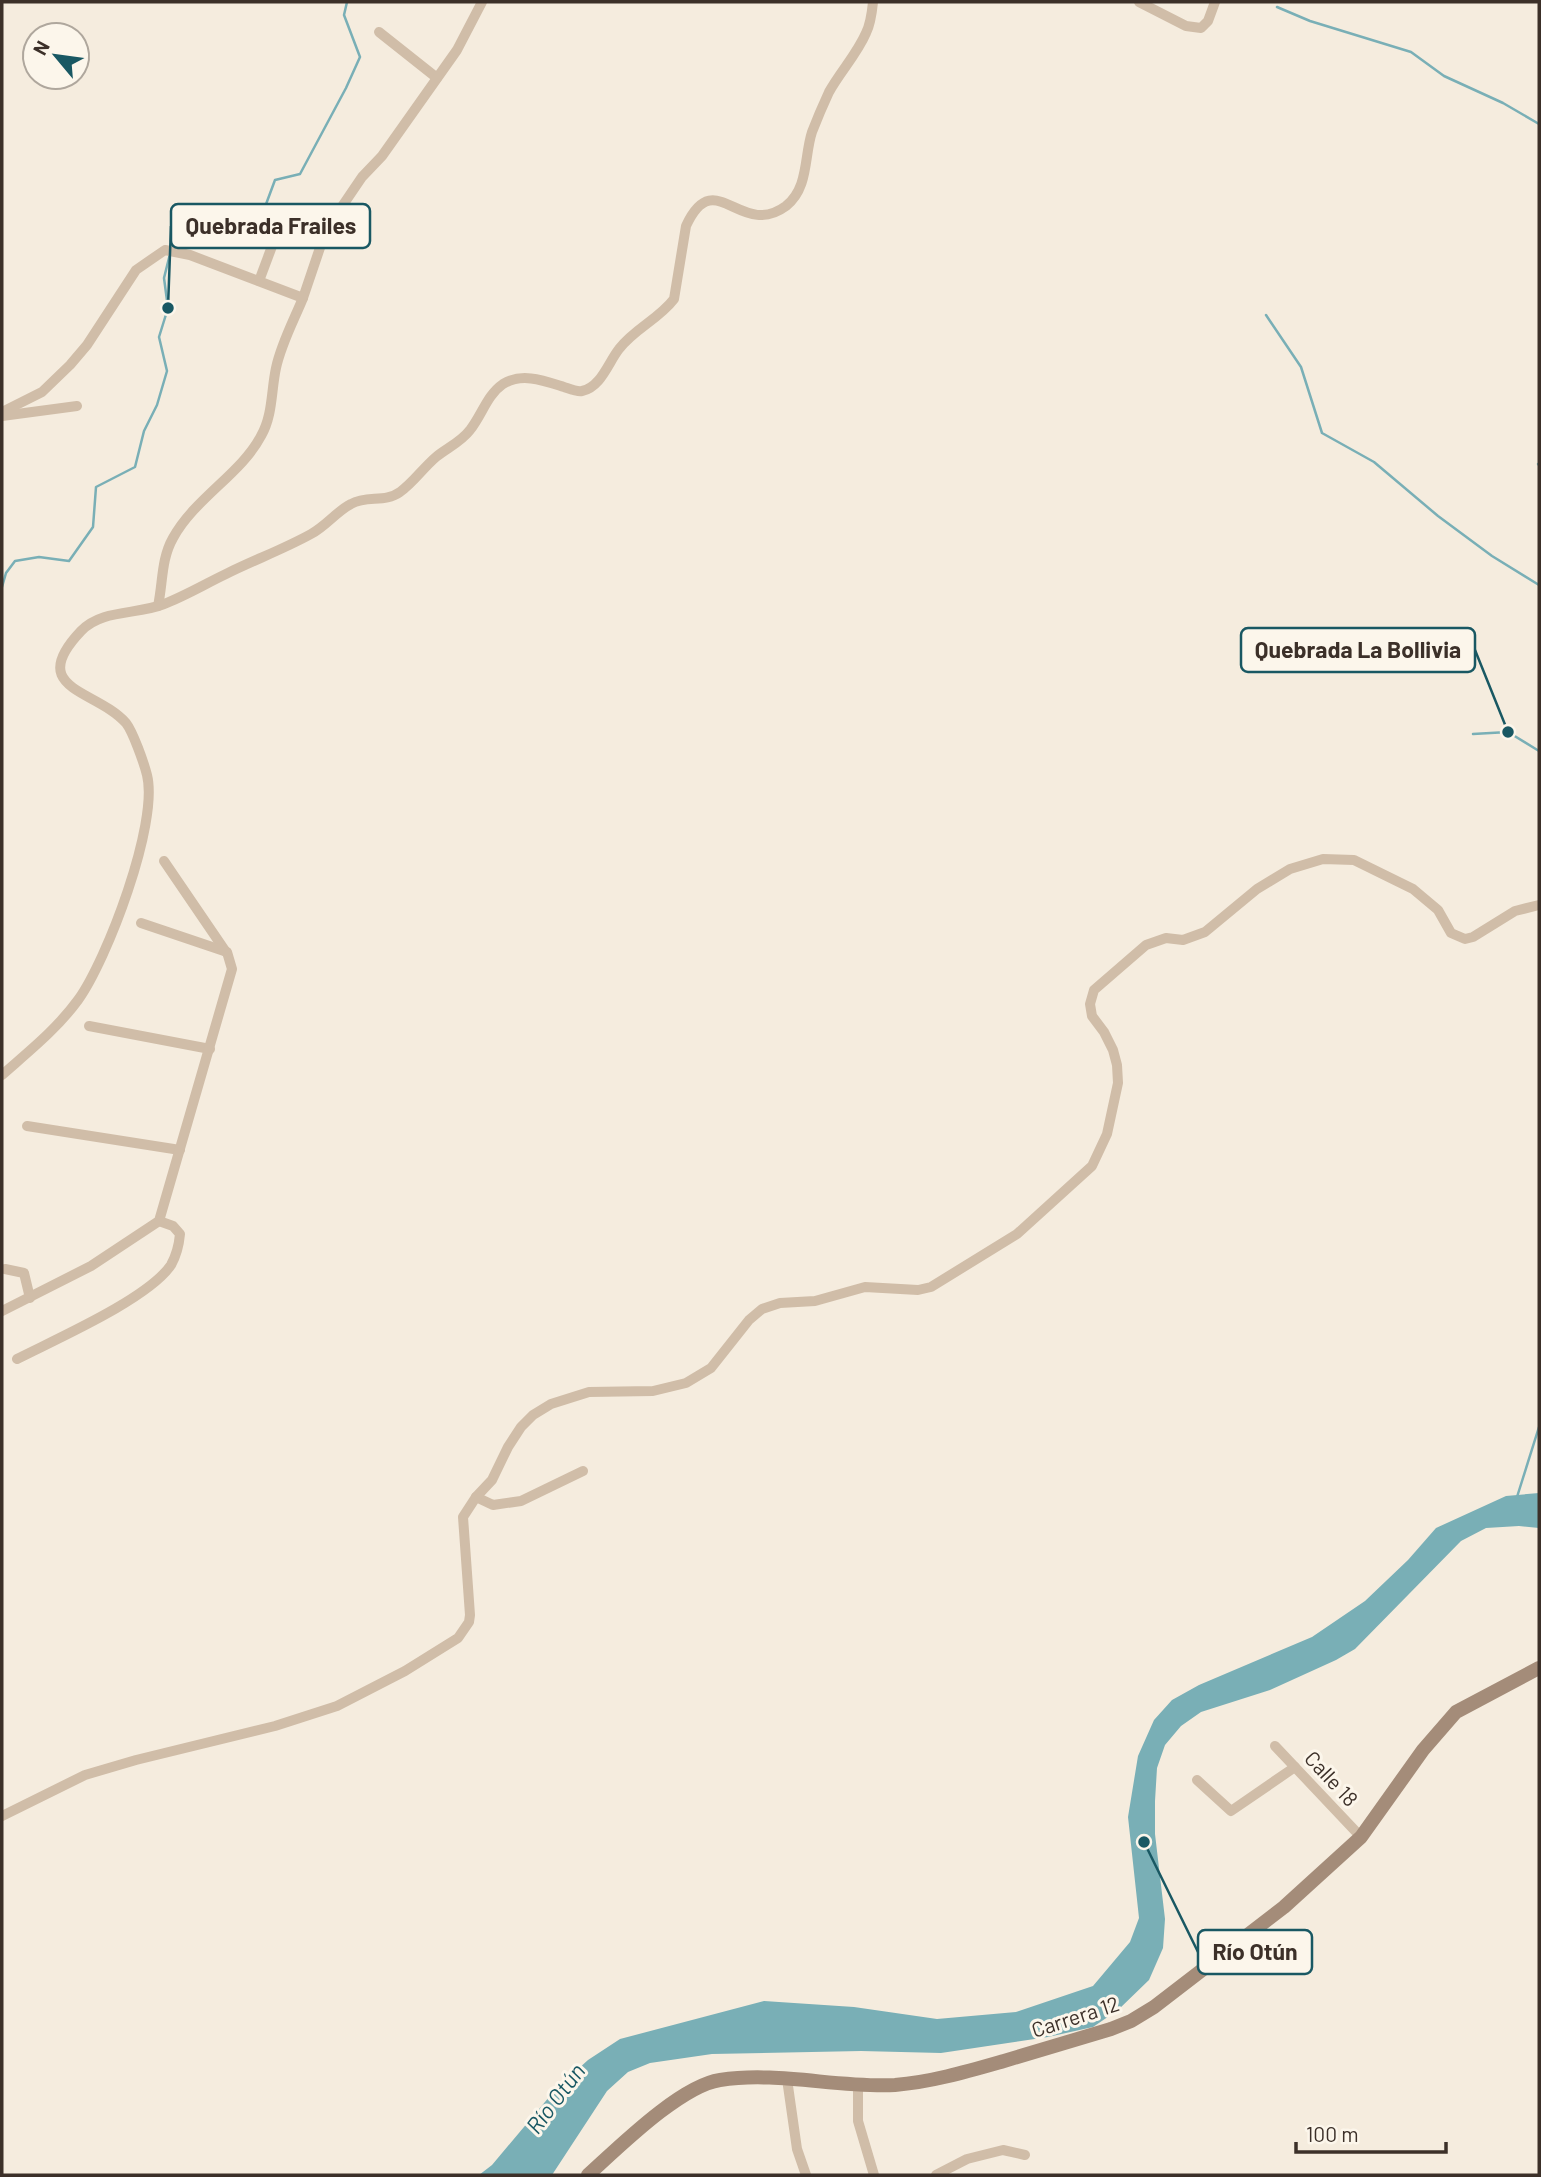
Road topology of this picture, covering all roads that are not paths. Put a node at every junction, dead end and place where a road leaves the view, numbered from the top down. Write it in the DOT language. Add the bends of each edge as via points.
graph roads {
  1 [pos="482,2"];
  2 [pos="873,2"];
  3 [pos="1139,2"];
  4 [pos="1215,2"];
  5 [pos="379,32"];
  6 [pos="437,78"];
  7 [pos="281,225"];
  8 [pos="260,281"];
  9 [pos="303,298"];
  10 [pos="76,406"];
  11 [pos="2,414"];
  12 [pos="158,606"];
  13 [pos="164,861"];
  14 [pos="1539,905"];
  15 [pos="141,923"];
  16 [pos="226,952"];
  17 [pos="89,1026"];
  18 [pos="210,1049"];
  19 [pos="2,1075"];
  20 [pos="27,1126"];
  21 [pos="180,1150"];
  22 [pos="159,1221"];
  23 [pos="5,1269"];
  24 [pos="24,1273"];
  25 [pos="36,1275"];
  26 [pos="30,1298"];
  27 [pos="2,1311"];
  28 [pos="17,1359"];
  29 [pos="583,1471"];
  30 [pos="476,1497"];
  31 [pos="1539,1668"];
  32 [pos="1275,1746"];
  33 [pos="1295,1767"];
  34 [pos="1197,1780"];
  35 [pos="2,1816"];
  36 [pos="1361,1837"];
  37 [pos="788,2079"];
  38 [pos="858,2083"];
  39 [pos="1025,2155"];
  40 [pos="588,2175"];
  41 [pos="806,2175"];
  42 [pos="874,2175"];
  43 [pos="936,2175"];
  1 -- 6 [label="street"];
  2 -- 12 [label="street" via="866,35 829,92 811,134 799,190 788,205 769,215 746,213 720,200 702,204 687,226 674,299 628,338 600,379 580,392 527,378 502,385 470,430 399,493 351,504 315,533"];
  3 -- 4 [label="street" via="1186,26 1201,28"];
  5 -- 6 [label="street"];
  6 -- 9 [label="street" via="326,230"];
  7 -- 8 [label="street"];
  8 -- 9 [label="street"];
  8 -- 11 [label="street" via="168,249 135,270 70,365 42,392"];
  9 -- 12 [label="street" via="276,366 269,417 261,437 190,512 172,539"];
  10 -- 11 [label="street"];
  12 -- 19 [label="street" via="95,620 61,660 65,683 127,724 150,789 143,846 99,967 64,1018"];
  13 -- 16 [label="street"];
  14 -- 30 [label="street" via="1515,911 1465,939 1451,933 1438,910 1413,889 1353,860 1323,859 1290,869 1257,889 1205,932 1146,945 1094,990 1090,1004 1117,1065 1118,1083 1107,1134 1092,1166 1017,1234 931,1287 865,1287 762,1309 711,1368 686,1383 653,1391 589,1392 551,1404 521,1427 492,1480"];
  15 -- 16 [label="street"];
  16 -- 18 [label="street" via="232,969"];
  17 -- 18 [label="street"];
  18 -- 21 [label="street"];
  20 -- 21 [label="street"];
  21 -- 22 [label="street"];
  22 -- 26 [label="street" via="91,1266"];
  22 -- 28 [label="street" via="180,1234 178,1247 170,1266 146,1290"];
  23 -- 24 [label="street"];
  24 -- 25 [label="street"];
  24 -- 26 [label="street"];
  26 -- 27 [label="street"];
  29 -- 30 [label="street" via="520,1501 493,1505"];
  30 -- 35 [label="street" via="463,1517 470,1615 458,1638 337,1706 85,1775"];
  31 -- 36 [label="street, Carrera 12" via="1456,1712"];
  32 -- 33 [label="street, Calle 18"];
  33 -- 34 [label="street" via="1231,1811"];
  33 -- 36 [label="street, Calle 18"];
  36 -- 38 [label="street, Carrera 12" via="1284,1907 1131,2021 955,2075 894,2085"];
  37 -- 38 [label="street, Carrera 12"];
  37 -- 40 [label="street, Carrera 12" via="719,2080 701,2086 659,2113"];
  37 -- 41 [label="street" via="797,2150"];
  38 -- 42 [label="street" via="858,2121"];
  39 -- 43 [label="street" via="1003,2150 967,2159"];
}
